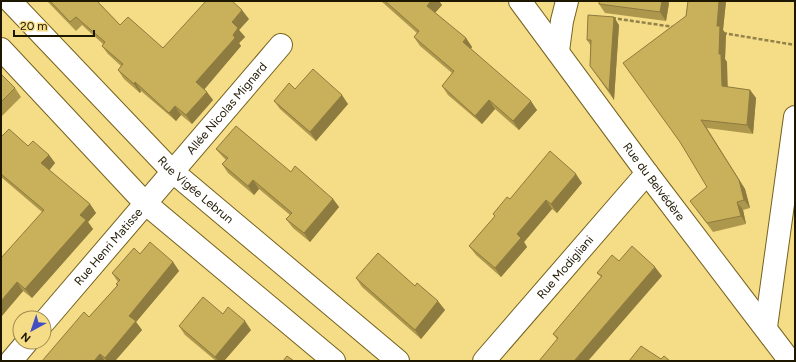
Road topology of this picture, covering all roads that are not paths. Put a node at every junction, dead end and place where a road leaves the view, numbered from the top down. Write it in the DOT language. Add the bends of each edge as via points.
graph roads {
  1 [pos="520,1"];
  2 [pos="567,1"];
  3 [pos="8,6"];
  4 [pos="281,45"];
  5 [pos="1,49"];
  6 [pos="558,51"];
  7 [pos="795,117"];
  8 [pos="172,171"];
  9 [pos="646,173"];
  10 [pos="145,203"];
  11 [pos="52,313"];
  12 [pos="766,327"];
  13 [pos="20,350"];
  14 [pos="11,361"];
  15 [pos="334,361"];
  16 [pos="398,361"];
  17 [pos="484,361"];
  18 [pos="790,361"];
  1 -- 6 [label="street, Rue du Belvédère"];
  2 -- 6 [label="street"];
  3 -- 8 [label="street, Rue Vigée Lebrun"];
  4 -- 8 [label="street, Allée Nicolas Mignard"];
  5 -- 10 [label="street"];
  6 -- 9 [label="street, Rue du Belvédère"];
  7 -- 12 [label="street"];
  8 -- 10 [label="street, Rue Henri Matisse"];
  8 -- 16 [label="street, Rue Vigée Lebrun"];
  9 -- 12 [label="street, Rue du Belvédère"];
  9 -- 17 [label="street, Rue Modigliani"];
  10 -- 11 [label="street, Rue Henri Matisse"];
  10 -- 15 [label="street"];
  12 -- 18 [label="street, Rue du Belvédère"];
  13 -- 14 [label="street"];
}
